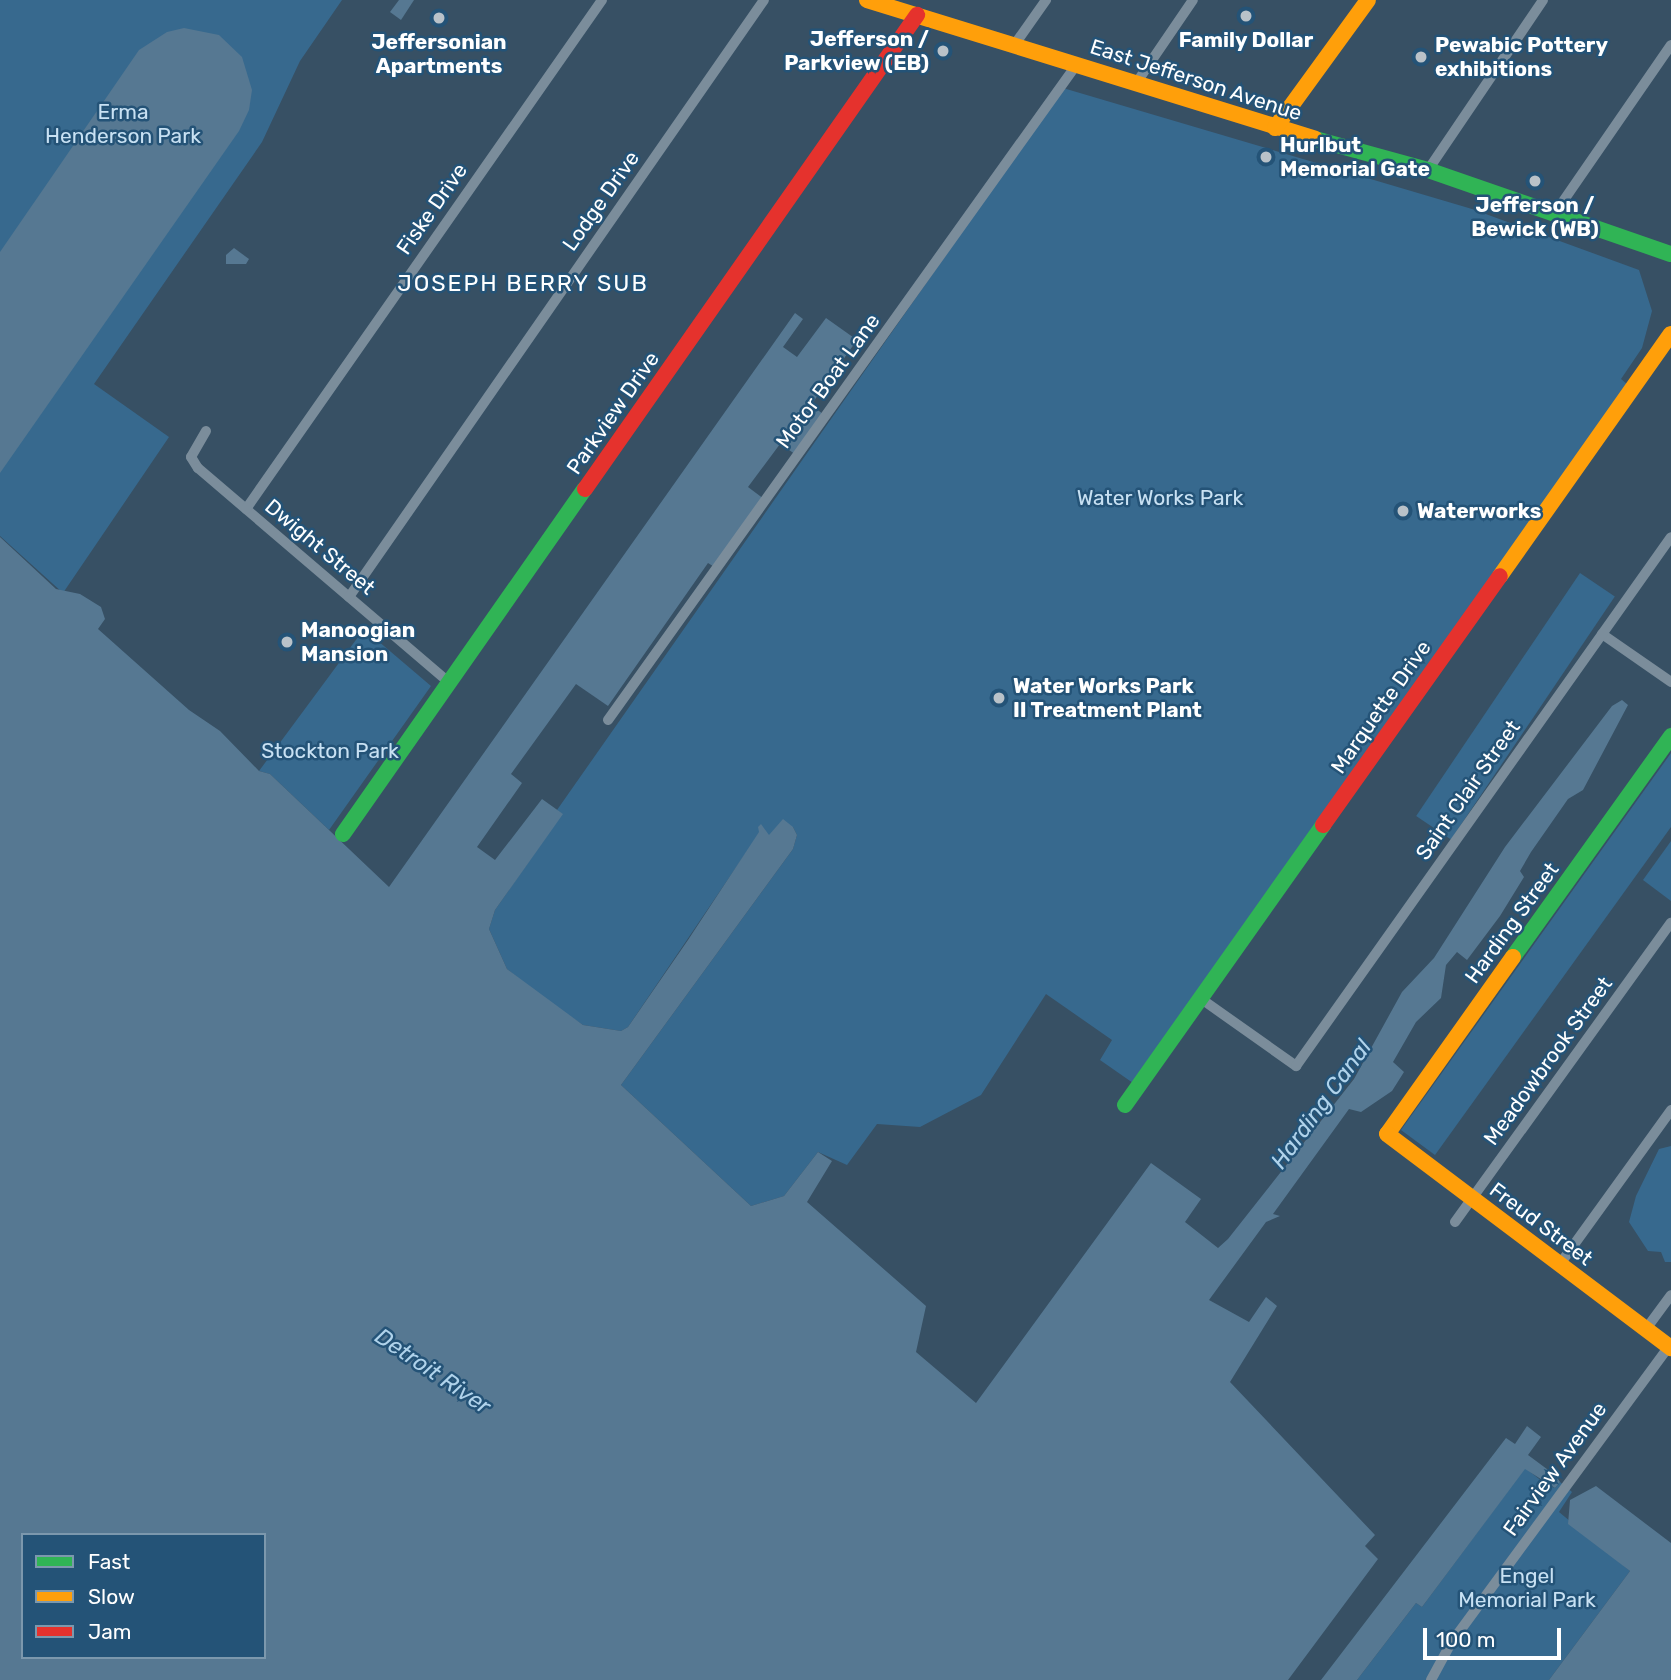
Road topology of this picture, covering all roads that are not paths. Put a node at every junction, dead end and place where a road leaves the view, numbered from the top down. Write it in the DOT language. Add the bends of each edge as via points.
graph roads {
  1 [pos="602,0"];
  2 [pos="764,0"];
  3 [pos="867,0"];
  4 [pos="1046,0"];
  5 [pos="1193,0"];
  6 [pos="1368,0"];
  7 [pos="1544,0"];
  8 [pos="917,15"];
  9 [pos="1015,44"];
  10 [pos="1671,46"];
  11 [pos="1077,64"];
  12 [pos="1137,82"];
  13 [pos="1275,128"];
  14 [pos="1428,170"];
  15 [pos="1555,213"];
  16 [pos="1671,254"];
  17 [pos="1671,334"];
  18 [pos="206,431"];
  19 [pos="246,509"];
  20 [pos="1671,537"];
  21 [pos="349,597"];
  22 [pos="1602,634"];
  23 [pos="1671,682"];
  24 [pos="450,683"];
  25 [pos="608,720"];
  26 [pos="1671,736"];
  27 [pos="343,834"];
  28 [pos="1671,923"];
  29 [pos="1200,998"];
  30 [pos="1125,1105"];
  31 [pos="1671,1110"];
  32 [pos="1387,1134"];
  33 [pos="1472,1199"];
  34 [pos="1455,1222"];
  35 [pos="1560,1264"];
  36 [pos="1671,1295"];
  37 [pos="1646,1329"];
  38 [pos="1670,1347"];
  39 [pos="1431,1680"];
  1 -- 19 [label="street, Fiske Drive"];
  2 -- 21 [label="street, Lodge Drive"];
  3 -- 8 [label="street, East Jefferson Avenue"];
  4 -- 9 [label="street"];
  5 -- 12 [label="street"];
  6 -- 13 [label="street"];
  7 -- 14 [label="street"];
  8 -- 9 [label="street, East Jefferson Avenue"];
  8 -- 24 [label="street, Parkview Drive"];
  9 -- 11 [label="street, East Jefferson Avenue"];
  10 -- 15 [label="street"];
  11 -- 12 [label="street, East Jefferson Avenue"];
  11 -- 25 [label="street, Motor Boat Lane"];
  12 -- 13 [label="street, East Jefferson Avenue"];
  13 -- 14 [label="street, East Jefferson Avenue"];
  14 -- 15 [label="street, East Jefferson Avenue"];
  15 -- 16 [label="street, East Jefferson Avenue"];
  17 -- 29 [label="street, Marquette Drive"];
  18 -- 19 [label="street, Dwight Street" via="193,451 193,464"];
  19 -- 21 [label="street, Dwight Street"];
  20 -- 22 [label="street, Saint Clair Street"];
  21 -- 24 [label="street, Dwight Street"];
  22 -- 23 [label="street"];
  22 -- 29 [label="street, Saint Clair Street" via="1296,1066"];
  24 -- 27 [label="street, Parkview Drive"];
  26 -- 32 [label="street, Harding Street"];
  28 -- 33 [label="street, Meadowbrook Street"];
  29 -- 30 [label="street, Marquette Drive"];
  31 -- 35 [label="street"];
  32 -- 33 [label="street, Freud Street"];
  33 -- 34 [label="street, Meadowbrook Street"];
  33 -- 35 [label="street, Freud Street"];
  35 -- 37 [label="street, Freud Street"];
  36 -- 37 [label="street"];
  37 -- 38 [label="street, Freud Street"];
  38 -- 39 [label="street, Fairview Avenue" via="1451,1643"];
}
